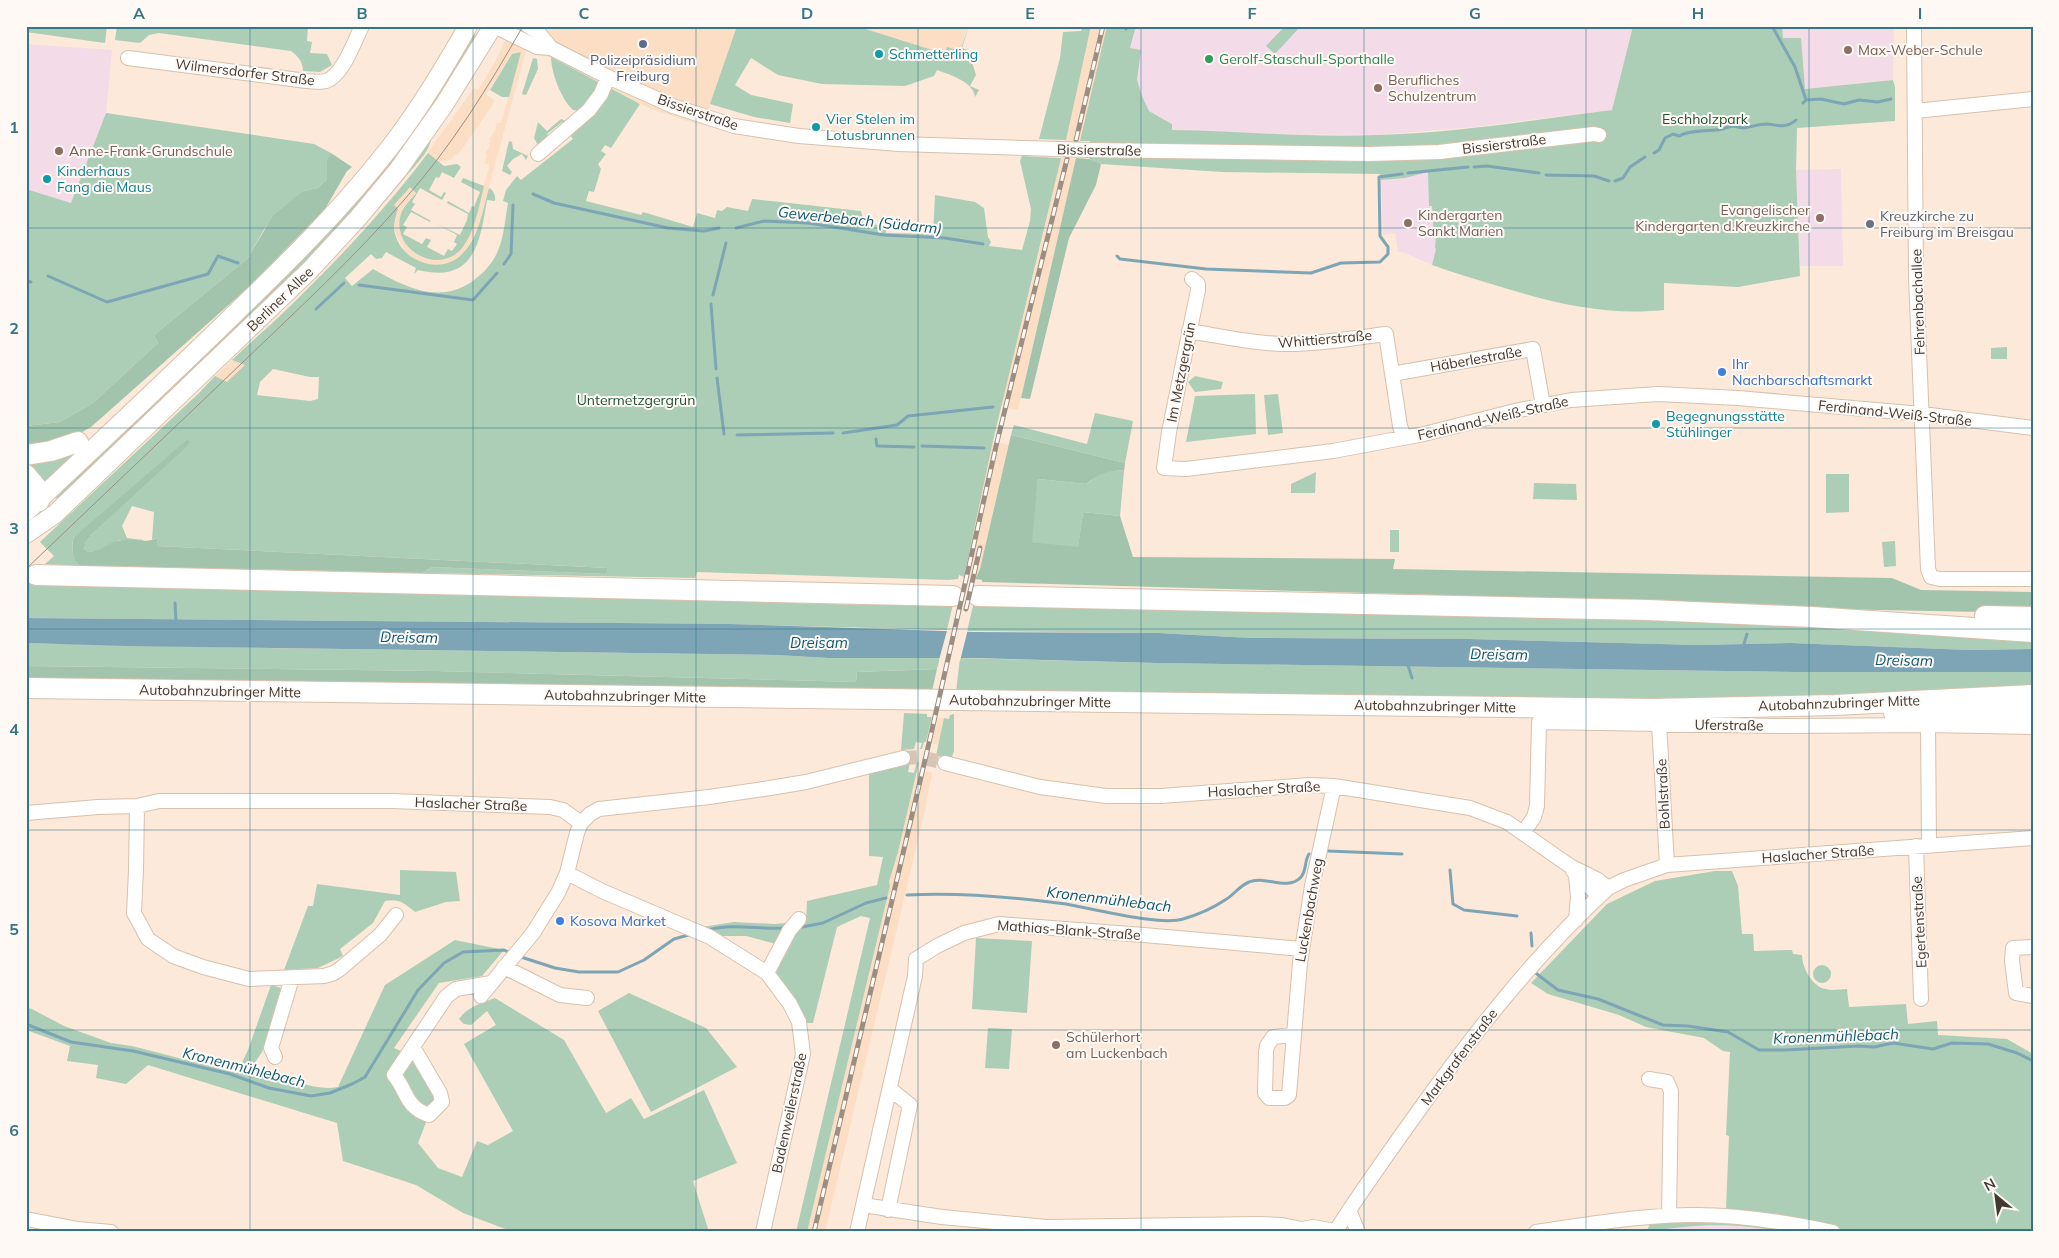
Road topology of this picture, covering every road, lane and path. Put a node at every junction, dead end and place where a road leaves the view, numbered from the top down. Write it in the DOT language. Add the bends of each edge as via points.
graph roads {
  1 [pos="362,26"];
  2 [pos="468,26"];
  3 [pos="493,26"];
  4 [pos="528,26"];
  5 [pos="1914,26"];
  6 [pos="551,48"];
  7 [pos="128,58"];
  8 [pos="608,77"];
  9 [pos="2033,99"];
  10 [pos="1915,111"];
  11 [pos="1600,135"];
  12 [pos="538,154"];
  13 [pos="1192,279"];
  14 [pos="1190,331"];
  15 [pos="1392,374"];
  16 [pos="1543,405"];
  17 [pos="1922,414"];
  18 [pos="120,424"];
  19 [pos="2033,428"];
  20 [pos="1404,438"];
  21 [pos="78,442"];
  22 [pos="26,455"];
  23 [pos="1164,468"];
  24 [pos="26,476"];
  25 [pos="30,503"];
  26 [pos="54,514"];
  27 [pos="27,534"];
  28 [pos="36,575"];
  29 [pos="2033,580"];
  30 [pos="953,596"];
  31 [pos="978,596"];
  32 [pos="2033,616"];
  33 [pos="1888,623"];
  34 [pos="2033,632"];
  35 [pos="26,688"];
  36 [pos="2033,695"];
  37 [pos="1835,705"];
  38 [pos="2033,716"];
  39 [pos="1659,723"];
  40 [pos="1928,725"];
  41 [pos="2033,728"];
  42 [pos="904,758"];
  43 [pos="945,763"];
  44 [pos="1334,786"];
  45 [pos="136,806"];
  46 [pos="26,813"];
  47 [pos="582,823"];
  48 [pos="1523,833"];
  49 [pos="2033,838"];
  50 [pos="1922,846"];
  51 [pos="1667,865"];
  52 [pos="1573,870"];
  53 [pos="567,873"];
  54 [pos="1604,892"];
  55 [pos="396,915"];
  56 [pos="1576,920"];
  57 [pos="794,924"];
  58 [pos="2033,948"];
  59 [pos="1302,949"];
  60 [pos="512,958"];
  61 [pos="767,973"];
  62 [pos="292,978"];
  63 [pos="491,983"];
  64 [pos="480,996"];
  65 [pos="2033,996"];
  66 [pos="587,998"];
  67 [pos="1922,999"];
  68 [pos="1293,1035"];
  69 [pos="413,1047"];
  70 [pos="274,1056"];
  71 [pos="1649,1079"];
  72 [pos="890,1088"];
  73 [pos="863,1206"];
  74 [pos="888,1210"];
  75 [pos="1349,1210"];
  76 [pos="1669,1216"];
  77 [pos="26,1219"];
  78 [pos="1045,1229"];
  79 [pos="1303,1230"];
  80 [pos="111,1232"];
  81 [pos="763,1232"];
  82 [pos="857,1232"];
  83 [pos="1335,1232"];
  84 [pos="1358,1232"];
  85 [pos="1540,1232"];
  86 [pos="1833,1232"];
  1 -- 7 [label="street, Wilmersdorfer Straße" via="341,69 324,82"];
  2 -- 18 [label="main road, Berliner Allee" via="429,93 362,181 290,260"];
  3 -- 6 [label="street, Bissierstraße" via="537,47"];
  3 -- 26 [label="main road, Berliner Allee" via="444,105 380,191 310,270"];
  4 -- 6 [label="street, Bissierstraße" via="538,32"];
  5 -- 10 [label="street, Fehrenbachallee"];
  6 -- 8 [label="street, Bissierstraße"];
  8 -- 11 [label="street, Bissierstraße, bridge" via="673,106 734,126 799,136 899,144 1378,154 1439,152"];
  8 -- 12 [label="street" via="589,110"];
  9 -- 10 [label="street"];
  10 -- 17 [label="street, Fehrenbachallee" via="1916,278"];
  13 -- 14 [label="street, Im Metzgergrün" via="1198,284 1198,290"];
  14 -- 15 [label="street, Whittierstraße" via="1235,340 1284,344 1386,334"];
  14 -- 23 [label="street, Im Metzgergrün"];
  15 -- 16 [label="street, Häberlestraße" via="1533,349"];
  15 -- 20 [label="street, Whittierstraße"];
  16 -- 17 [label="street, Ferdinand-Weiß-Straße" via="1658,394"];
  16 -- 20 [label="street, Ferdinand-Weiß-Straße"];
  17 -- 19 [label="street, Ferdinand-Weiß-Straße"];
  17 -- 29 [label="street, Fehrenbachallee" via="1928,569 1931,577"];
  18 -- 21 [label="main road" via="102,427"];
  18 -- 25 [label="main road, Berliner Allee"];
  20 -- 23 [label="street, Ferdinand-Weiß-Straße" via="1256,461 1186,469"];
  21 -- 22 [label="highway"];
  24 -- 25 [label="highway" via="37,488"];
  25 -- 26 [label="main road"];
  26 -- 27 [label="main road, Berliner Allee"];
  28 -- 30 [label="highway"];
  31 -- 33 [label="highway" via="1648,610"];
  32 -- 33 [label="highway" via="1924,616"];
  33 -- 34 [label="highway"];
  35 -- 37 [label="highway, Autobahnzubringer Mitte" via="1652,709"];
  36 -- 37 [label="highway, Autobahnzubringer Mitte"];
  37 -- 38 [label="highway" via="1882,713"];
  39 -- 40 [label="street, Uferstraße"];
  39 -- 48 [label="street, Uferstraße" via="1539,722 1537,806"];
  39 -- 51 [label="street, Bohlstraße"];
  40 -- 41 [label="street, Uferstraße"];
  40 -- 50 [label="street, Egertenstraße"];
  42 -- 47 [label="street" via="806,782 599,809"];
  43 -- 44 [label="street, Haslacher Straße" via="1040,787 1106,796"];
  44 -- 48 [label="street, Haslacher Straße" via="1470,808 1506,822"];
  44 -- 59 [label="street, Luckenbachweg"];
  45 -- 46 [label="street, Haslacher Straße"];
  45 -- 47 [label="street, Haslacher Straße" via="159,801 425,802 550,808 563,810"];
  45 -- 62 [label="street" via="134,913 148,939 174,956 228,975 249,979"];
  47 -- 53 [label="street"];
  48 -- 52 [label="street, Haslacher Straße"];
  49 -- 50 [label="street, Haslacher Straße"];
  50 -- 51 [label="street, Haslacher Straße"];
  50 -- 67 [label="street, Egertenstraße"];
  51 -- 54 [label="street, Haslacher Straße" via="1624,880"];
  52 -- 54 [label="street, Haslacher Straße" via="1598,880"];
  52 -- 56 [label="street" via="1578,897"];
  53 -- 60 [label="street" via="533,933"];
  53 -- 61 [label="street, Badenweilerstraße" via="602,892 708,936"];
  54 -- 56 [label="street, Markgrafenstraße"];
  55 -- 62 [label="street" via="380,935 334,973"];
  56 -- 75 [label="street, Markgrafenstraße" via="1534,963 1478,1030"];
  57 -- 61 [label="street"];
  58 -- 65 [label="street" via="2013,948 2012,960 2016,993"];
  59 -- 68 [label="street, Luckenbachweg"];
  59 -- 72 [label="street, Mathias-Blank-Straße" via="1000,924 964,933 916,959"];
  60 -- 63 [label="street"];
  60 -- 66 [label="street" via="560,995"];
  61 -- 81 [label="street, Badenweilerstraße" via="790,1004 798,1022 803,1054"];
  62 -- 70 [label="street" via="271,1048"];
  63 -- 64 [label="street"];
  63 -- 69 [label="street" via="456,989 451,993"];
  71 -- 76 [label="street" via="1667,1082 1671,1092"];
  72 -- 73 [label="street, Mathias-Blank-Straße"];
  72 -- 74 [label="street" via="910,1106"];
  73 -- 74 [label="street"];
  73 -- 82 [label="street, Mathias-Blank-Straße"];
  74 -- 78 [label="street"];
  75 -- 83 [label="street, Markgrafenstraße"];
  75 -- 84 [label="street"];
  76 -- 85 [label="street"];
  76 -- 86 [label="street" via="1756,1218"];
  77 -- 80 [label="street"];
  78 -- 79 [label="street" via="1259,1224"];
  79 -- 83 [label="street" via="1313,1227"];
}
